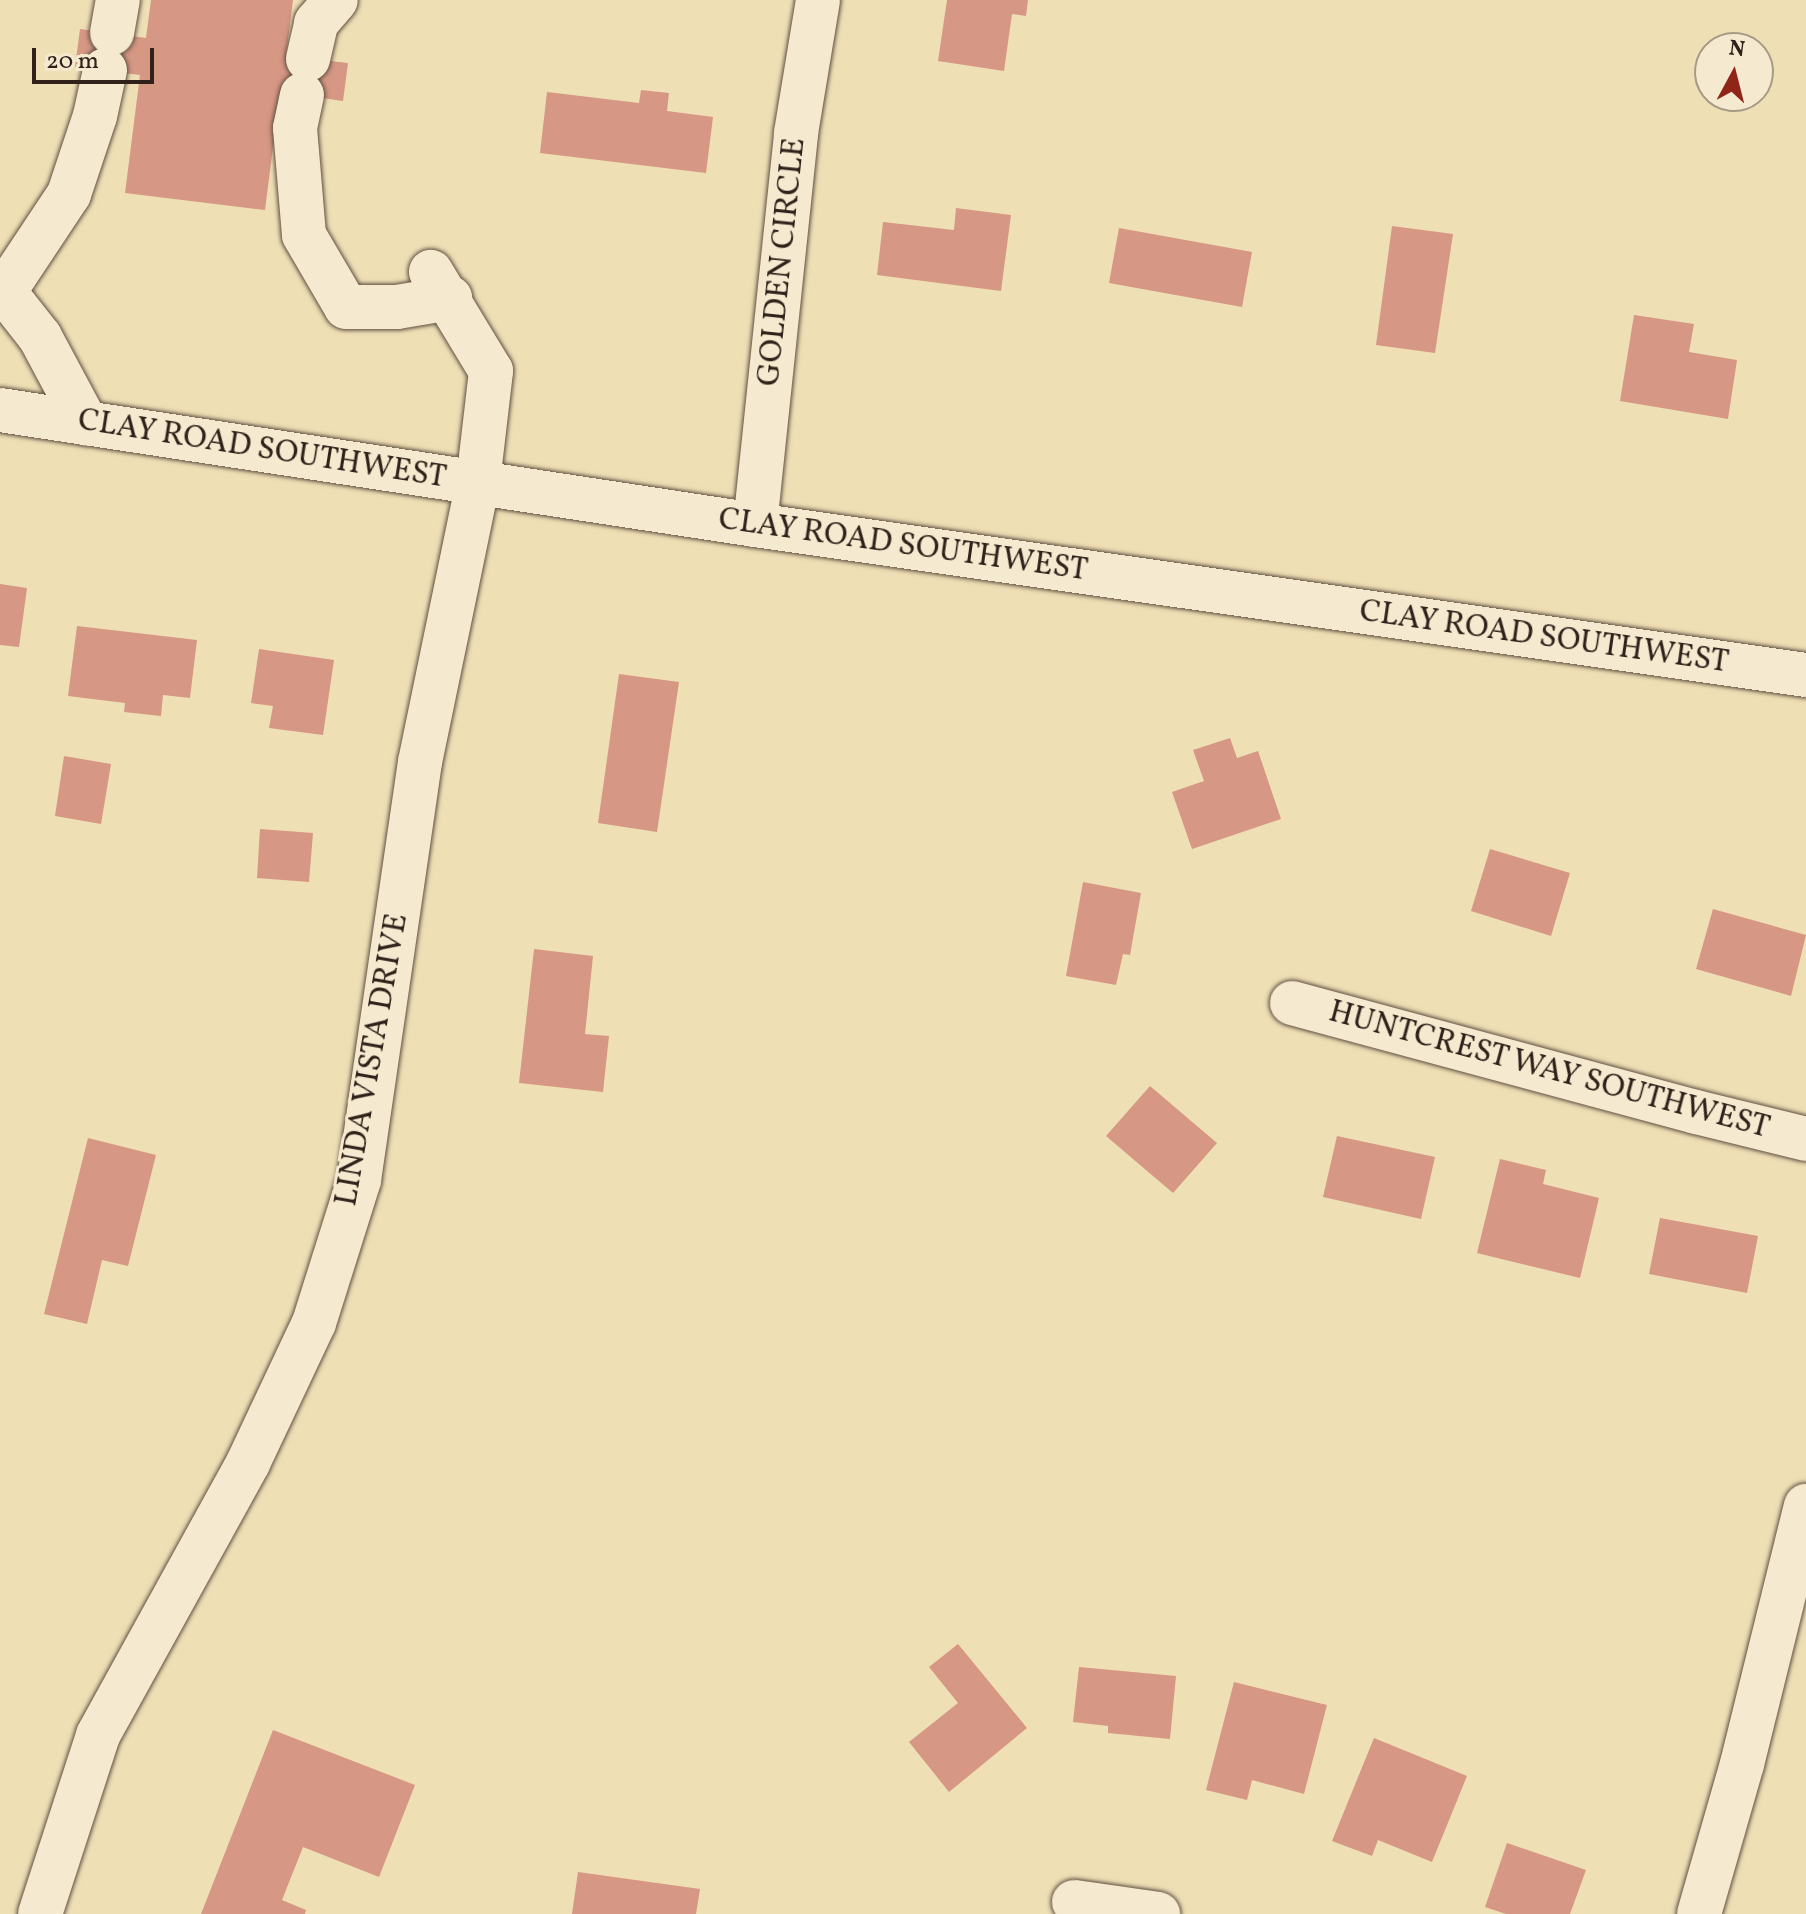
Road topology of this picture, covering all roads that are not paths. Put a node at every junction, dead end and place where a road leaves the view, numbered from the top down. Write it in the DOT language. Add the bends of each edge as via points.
graph roads {
  1 [pos="336,0"];
  2 [pos="818,0"];
  3 [pos="112,35"];
  4 [pos="1,294"];
  5 [pos="0,410"];
  6 [pos="86,423"];
  7 [pos="478,482"];
  8 [pos="755,525"];
  9 [pos="1806,675"];
  10 [pos="1292,1003"];
  11 [pos="1806,1139"];
  12 [pos="1806,1506"];
  13 [pos="1074,1902"];
  14 [pos="40,1914"];
  15 [pos="1158,1914"];
  16 [pos="1699,1914"];
  1 -- 7 [label="street, LINDA VISTA DRIVE" via="316,23 295,128 304,235 346,307 397,307 441,285 491,371"];
  2 -- 8 [label="street, GOLDEN CIRCLE" via="796,133"];
  3 -- 4 [label="street" via="95,116 69,194"];
  4 -- 6 [label="street" via="40,337"];
  5 -- 6 [label="street, CLAY ROAD SOUTHWEST"];
  6 -- 7 [label="street, CLAY ROAD SOUTHWEST"];
  7 -- 8 [label="street, CLAY ROAD SOUTHWEST"];
  7 -- 14 [label="street, LINDA VISTA DRIVE" via="420,762 354,1194 314,1323 248,1463 98,1735"];
  8 -- 9 [label="street, CLAY ROAD SOUTHWEST"];
  10 -- 11 [label="street, HUNTCREST WAY SOUTHWEST"];
  12 -- 16 [label="street"];
  13 -- 15 [label="street"];
}
